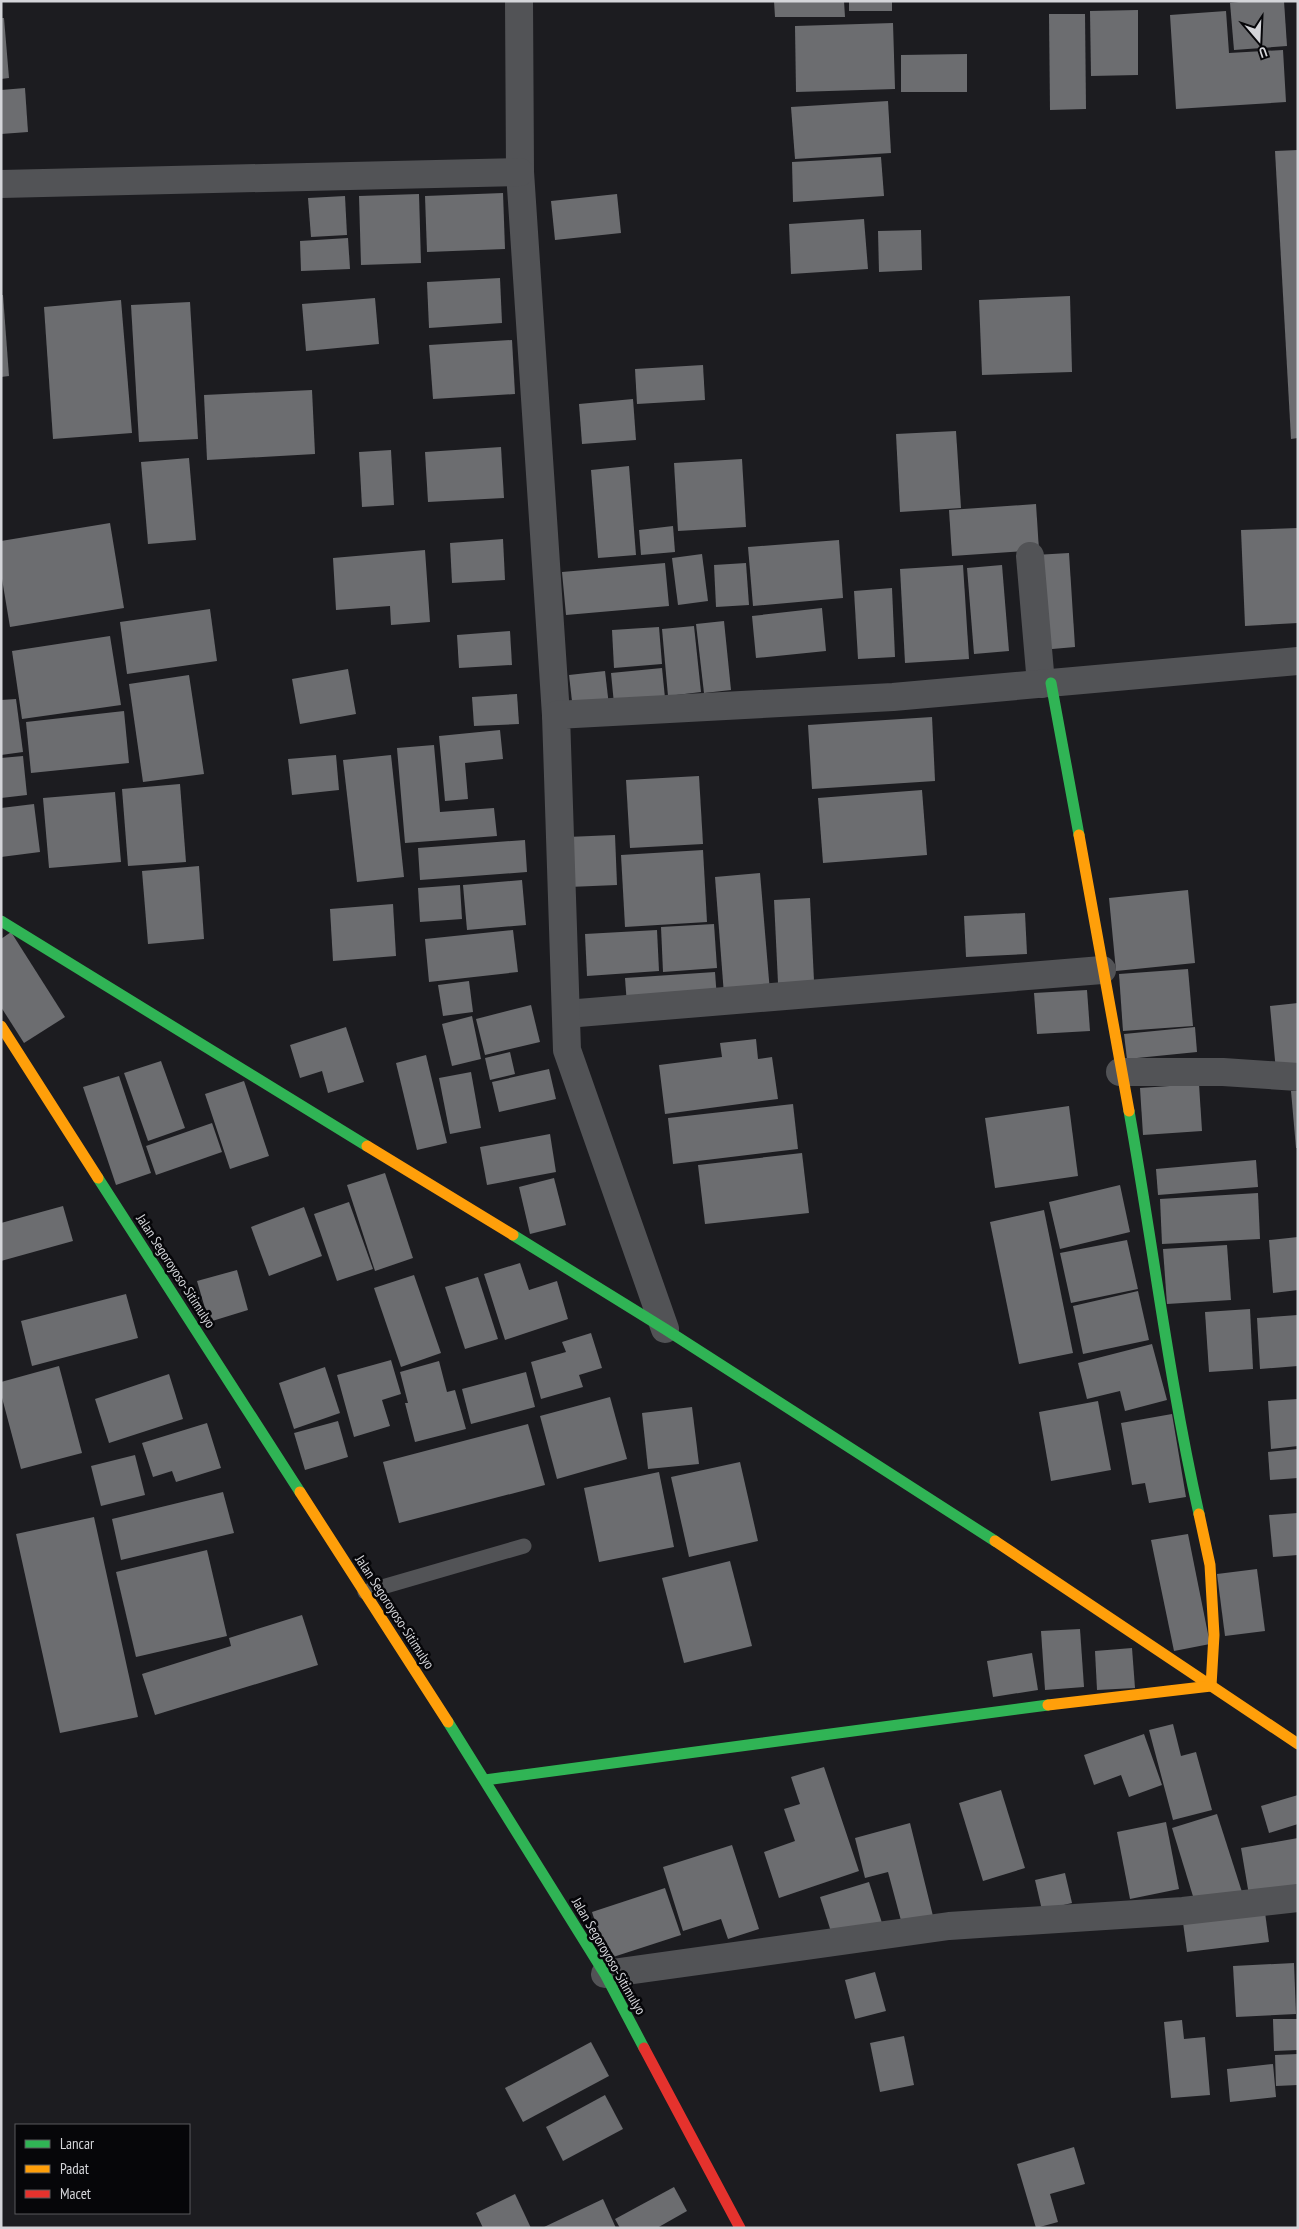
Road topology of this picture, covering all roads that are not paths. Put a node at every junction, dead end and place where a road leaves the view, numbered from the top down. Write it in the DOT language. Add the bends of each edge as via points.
graph roads {
  1 [pos="520,1"];
  2 [pos="520,172"];
  3 [pos="1,184"];
  4 [pos="1030,556"];
  5 [pos="1298,661"];
  6 [pos="1046,683"];
  7 [pos="556,715"];
  8 [pos="1,920"];
  9 [pos="1102,970"];
  10 [pos="566,1014"];
  11 [pos="1,1026"];
  12 [pos="1120,1072"];
  13 [pos="1298,1077"];
  14 [pos="665,1328"];
  15 [pos="524,1546"];
  16 [pos="365,1592"];
  17 [pos="1211,1686"];
  18 [pos="1298,1744"];
  19 [pos="485,1780"];
  20 [pos="1298,1898"];
  21 [pos="605,1974"];
  22 [pos="740,2228"];
  1 -- 2 [label="street"];
  2 -- 3 [label="street"];
  2 -- 7 [label="street"];
  4 -- 6 [label="street"];
  5 -- 6 [label="street"];
  6 -- 7 [label="street" via="893,696"];
  6 -- 9 [label="street"];
  7 -- 10 [label="street"];
  8 -- 14 [label="street"];
  9 -- 10 [label="street"];
  9 -- 12 [label="street"];
  10 -- 14 [label="street" via="567,1050"];
  11 -- 16 [label="street, Jalan Segoroyoso-Sitimulyo"];
  12 -- 13 [label="street" via="1223,1072"];
  12 -- 17 [label="street" via="1147,1210 1181,1435 1210,1565 1214,1635"];
  14 -- 17 [label="street" via="982,1532"];
  15 -- 16 [label="lane"];
  16 -- 19 [label="street, Jalan Segoroyoso-Sitimulyo"];
  17 -- 18 [label="street"];
  17 -- 19 [label="street" via="967,1714"];
  19 -- 21 [label="street, Jalan Segoroyoso-Sitimulyo"];
  20 -- 21 [label="street" via="1183,1911 950,1926"];
  21 -- 22 [label="street, Jalan Segoroyoso-Sitimulyo"];
}
